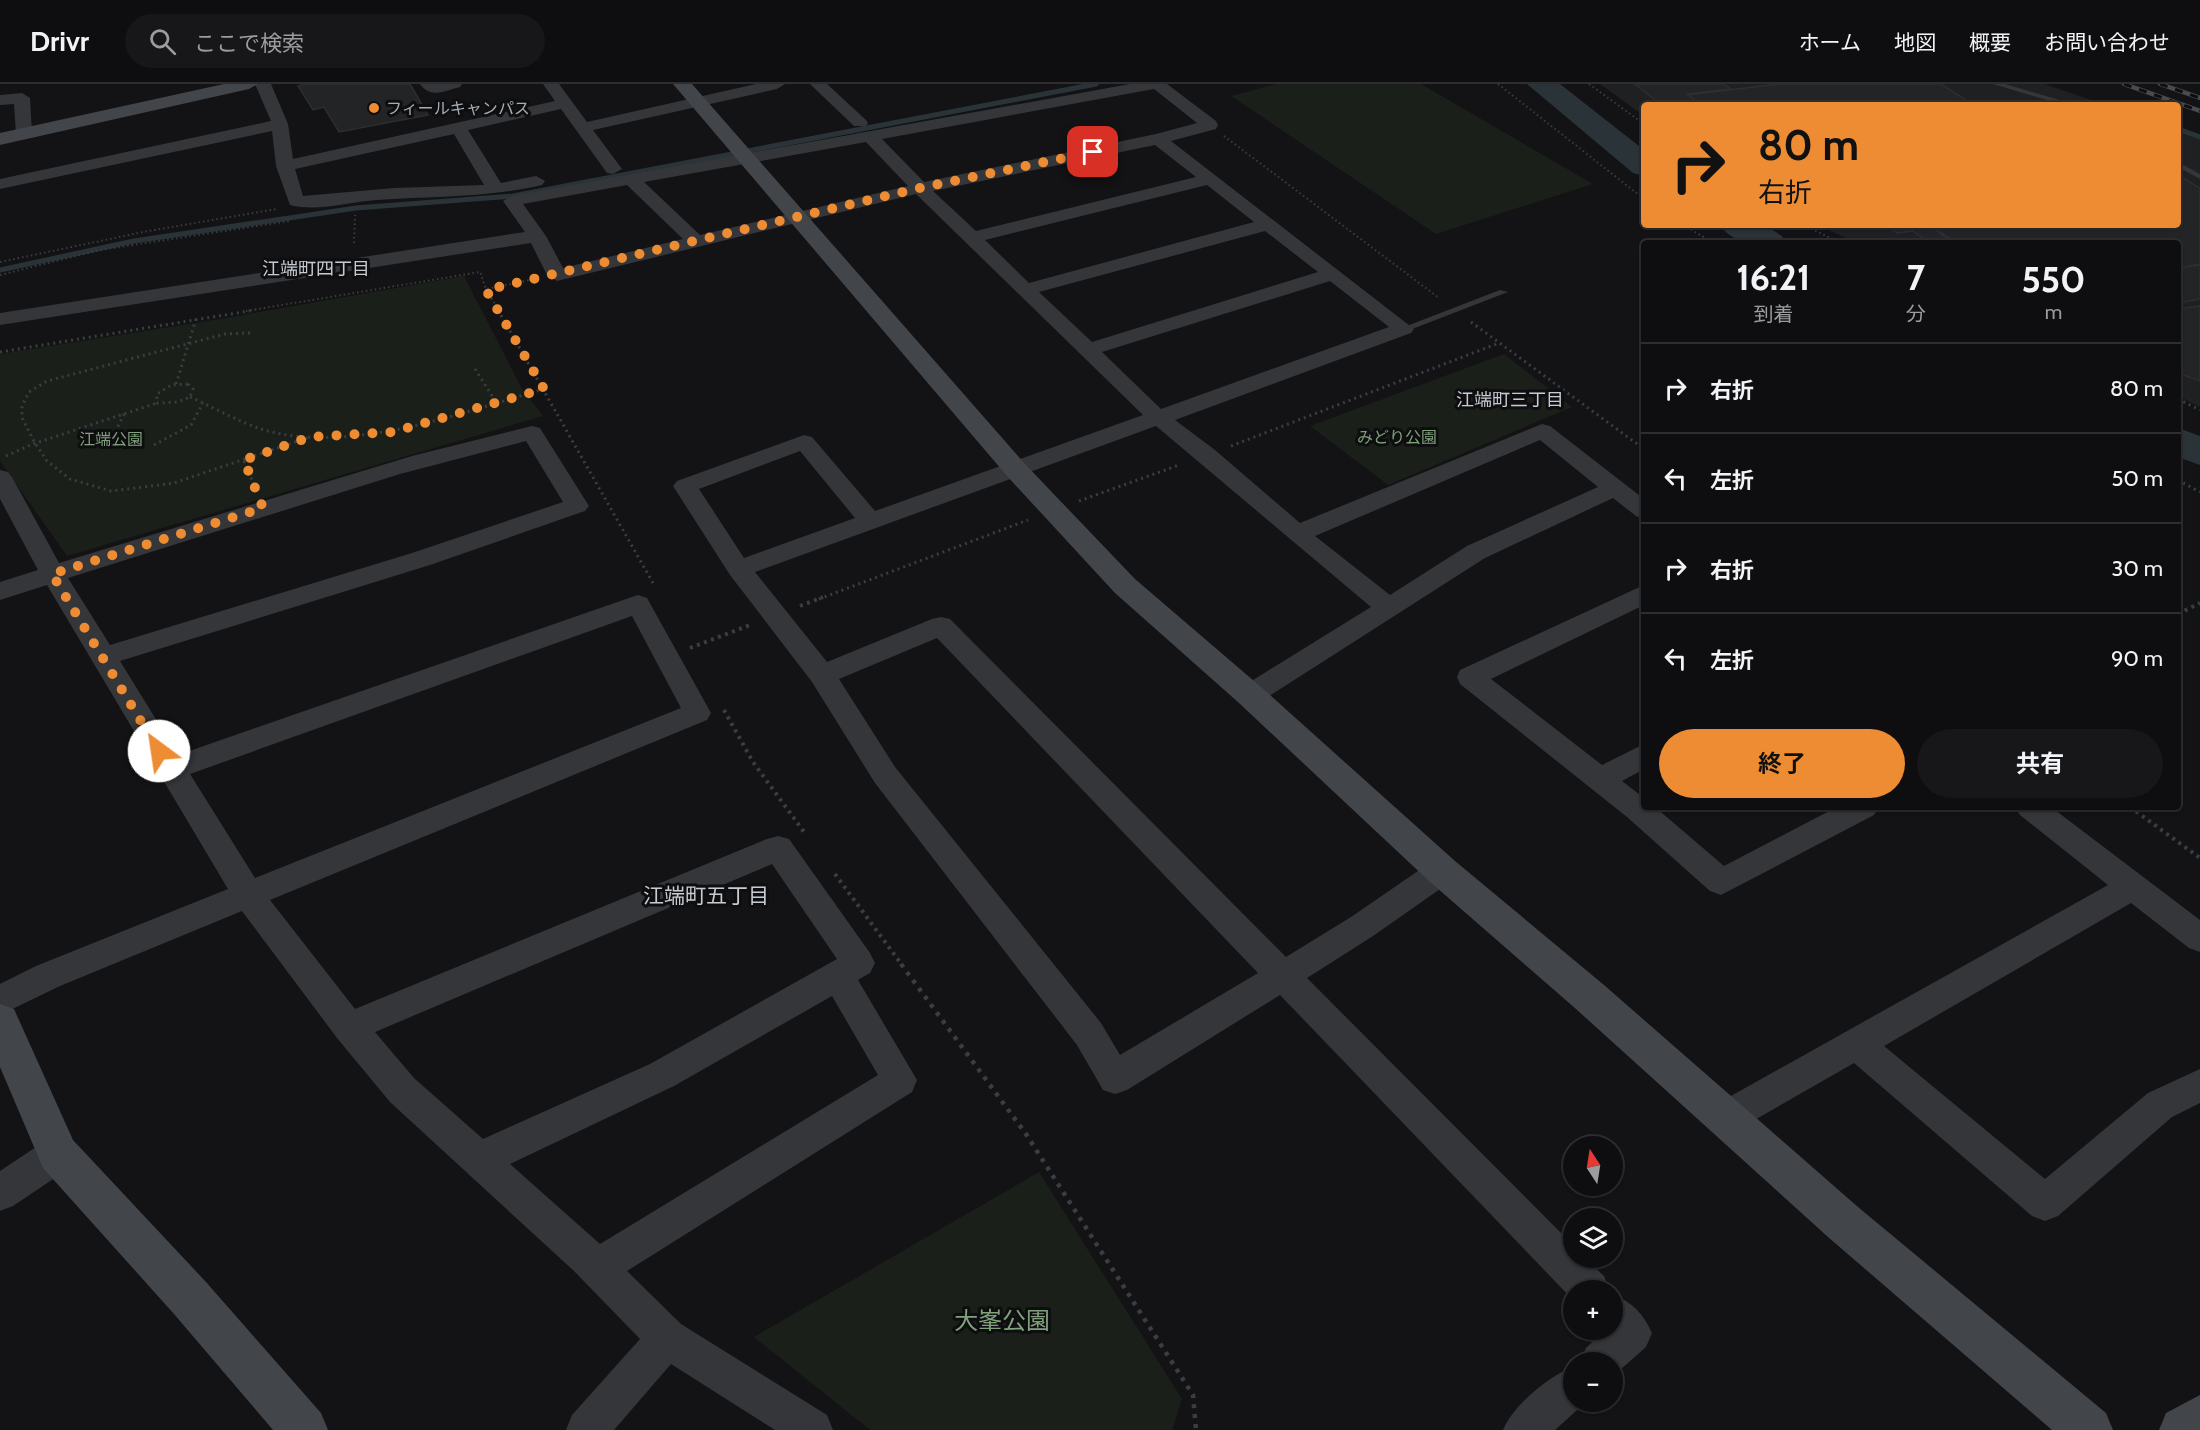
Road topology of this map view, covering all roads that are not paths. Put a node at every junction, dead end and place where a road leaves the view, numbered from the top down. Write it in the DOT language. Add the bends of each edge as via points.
graph roads {
  1 [pos="249,84"];
  2 [pos="263,84"];
  3 [pos="428,84"];
  4 [pos="454,84"];
  5 [pos="551,84"];
  6 [pos="682,84"];
  7 [pos="777,84"];
  8 [pos="818,84"];
  9 [pos="1156,84"];
  10 [pos="1997,84"];
  11 [pos="977,99"];
  12 [pos="0,100"];
  13 [pos="698,102"];
  14 [pos="2062,102"];
  15 [pos="564,104"];
  16 [pos="280,124"];
  17 [pos="458,127"];
  18 [pos="582,128"];
  19 [pos="865,129"];
  20 [pos="24,134"];
  21 [pos="0,139"];
  22 [pos="1158,139"];
  23 [pos="740,153"];
  24 [pos="285,166"];
  25 [pos="2181,166"];
  26 [pos="613,169"];
  27 [pos="2200,177"];
  28 [pos="1210,179"];
  29 [pos="631,180"];
  30 [pos="0,184"];
  31 [pos="495,188"];
  32 [pos="920,188"];
  33 [pos="798,218"];
  34 [pos="1269,224"];
  35 [pos="537,236"];
  36 [pos="972,238"];
  37 [pos="697,242"];
  38 [pos="1333,274"];
  39 [pos="1025,290"];
  40 [pos="1503,291"];
  41 [pos="0,319"];
  42 [pos="1404,329"];
  43 [pos="1088,351"];
  44 [pos="1156,417"];
  45 [pos="1016,470"];
  46 [pos="0,477"];
  47 [pos="1615,488"];
  48 [pos="1641,509"];
  49 [pos="870,521"];
  50 [pos="1297,534"];
  51 [pos="739,569"];
  52 [pos="52,574"];
  53 [pos="0,591"];
  54 [pos="1641,595"];
  55 [pos="1388,608"];
  56 [pos="102,657"];
  57 [pos="822,675"];
  58 [pos="1250,695"];
  59 [pos="1641,757"];
  60 [pos="171,770"];
  61 [pos="1600,780"];
  62 [pos="1858,810"];
  63 [pos="2034,810"];
  64 [pos="1442,871"];
  65 [pos="2134,886"];
  66 [pos="249,896"];
  67 [pos="2200,938"];
  68 [pos="837,975"];
  69 [pos="1283,977"];
  70 [pos="0,1000"];
  71 [pos="0,1022"];
  72 [pos="349,1027"];
  73 [pos="1857,1044"];
  74 [pos="2200,1085"];
  75 [pos="1725,1118"];
  76 [pos="58,1154"];
  77 [pos="478,1160"];
  78 [pos="0,1193"];
  79 [pos="597,1268"];
  80 [pos="1580,1280"];
  81 [pos="1623,1324"];
  82 [pos="667,1338"];
  83 [pos="1611,1352"];
  84 [pos="1563,1396"];
  85 [pos="2200,1419"];
  86 [pos="304,1430"];
  87 [pos="587,1430"];
  88 [pos="812,1430"];
  89 [pos="1524,1430"];
  90 [pos="2089,1430"];
  91 [pos="2183,1430"];
  1 -- 20 [label="street"];
  2 -- 16 [label="street"];
  3 -- 4 [label="street" via="432,89"];
  5 -- 15 [label="street"];
  6 -- 13 [label="street"];
  7 -- 13 [label="street"];
  8 -- 19 [label="street"];
  9 -- 19 [label="street"];
  9 -- 22 [label="street" via="1209,125"];
  10 -- 14 [label="lane"];
  11 -- 19 [label="street"];
  12 -- 20 [label="street" via="22,98"];
  13 -- 18 [label="street"];
  13 -- 23 [label="street"];
  15 -- 17 [label="street"];
  15 -- 18 [label="street"];
  16 -- 24 [label="street"];
  16 -- 30 [label="street"];
  17 -- 24 [label="street"];
  17 -- 31 [label="street"];
  18 -- 26 [label="street"];
  19 -- 23 [label="street"];
  19 -- 32 [label="street"];
  20 -- 21 [label="street"];
  22 -- 28 [label="street"];
  22 -- 32 [label="street"];
  23 -- 26 [label="street"];
  23 -- 29 [label="street"];
  23 -- 33 [label="street"];
  24 -- 31 [label="street" via="296,201"];
  25 -- 27 [label="lane"];
  26 -- 31 [label="street"];
  28 -- 34 [label="street"];
  28 -- 36 [label="street"];
  29 -- 35 [label="street" via="512,201"];
  29 -- 37 [label="street"];
  32 -- 33 [label="street"];
  32 -- 36 [label="street"];
  33 -- 37 [label="street"];
  33 -- 45 [label="street"];
  34 -- 38 [label="street"];
  34 -- 39 [label="street"];
  35 -- 37 [label="street" via="557,275"];
  35 -- 41 [label="street"];
  36 -- 39 [label="street"];
  38 -- 42 [label="street"];
  38 -- 43 [label="street"];
  39 -- 43 [label="street"];
  40 -- 42 [label="lane"];
  42 -- 44 [label="street"];
  43 -- 44 [label="street"];
  44 -- 45 [label="street"];
  44 -- 50 [label="street" via="1207,455"];
  45 -- 49 [label="street"];
  45 -- 58 [label="street" via="1125,586"];
  46 -- 52 [label="street"];
  47 -- 48 [label="street"];
  47 -- 50 [label="street" via="1542,430"];
  47 -- 55 [label="street" via="1476,552"];
  49 -- 51 [label="street"];
  49 -- 51 [label="street" via="804,442 686,486"];
  50 -- 55 [label="street"];
  51 -- 57 [label="street"];
  52 -- 53 [label="street"];
  52 -- 56 [label="street"];
  52 -- 56 [label="street" via="475,445 532,434 577,506 421,559"];
  54 -- 61 [label="street" via="1470,677"];
  55 -- 58 [label="street"];
  56 -- 60 [label="street"];
  57 -- 69 [label="street" via="941,626"];
  57 -- 69 [label="street" via="885,775 1089,1034 1115,1078"];
  58 -- 64 [label="street"];
  59 -- 61 [label="street"];
  60 -- 66 [label="street"];
  60 -- 66 [label="street" via="638,604 697,713"];
  61 -- 62 [label="street" via="1721,882"];
  63 -- 65 [label="street"];
  64 -- 69 [label="street" via="1398,904"];
  64 -- 75 [label="street"];
  65 -- 67 [label="street"];
  65 -- 73 [label="street"];
  66 -- 70 [label="street" via="48,976"];
  66 -- 72 [label="street"];
  68 -- 72 [label="street" via="859,963 778,848"];
  68 -- 77 [label="street" via="662,1075"];
  68 -- 79 [label="street" via="900,1080"];
  69 -- 80 [label="street"];
  71 -- 76 [label="street"];
  72 -- 77 [label="street" via="402,1090"];
  73 -- 74 [label="street" via="2045,1203 2160,1105"];
  73 -- 75 [label="street"];
  75 -- 90 [label="street"];
  76 -- 78 [label="street"];
  76 -- 86 [label="street"];
  77 -- 79 [label="street"];
  79 -- 82 [label="street"];
  81 -- 83 [label="street" via="1632,1333"];
  82 -- 87 [label="street"];
  82 -- 88 [label="street"];
  84 -- 89 [label="street"];
  85 -- 91 [label="street"];
}
